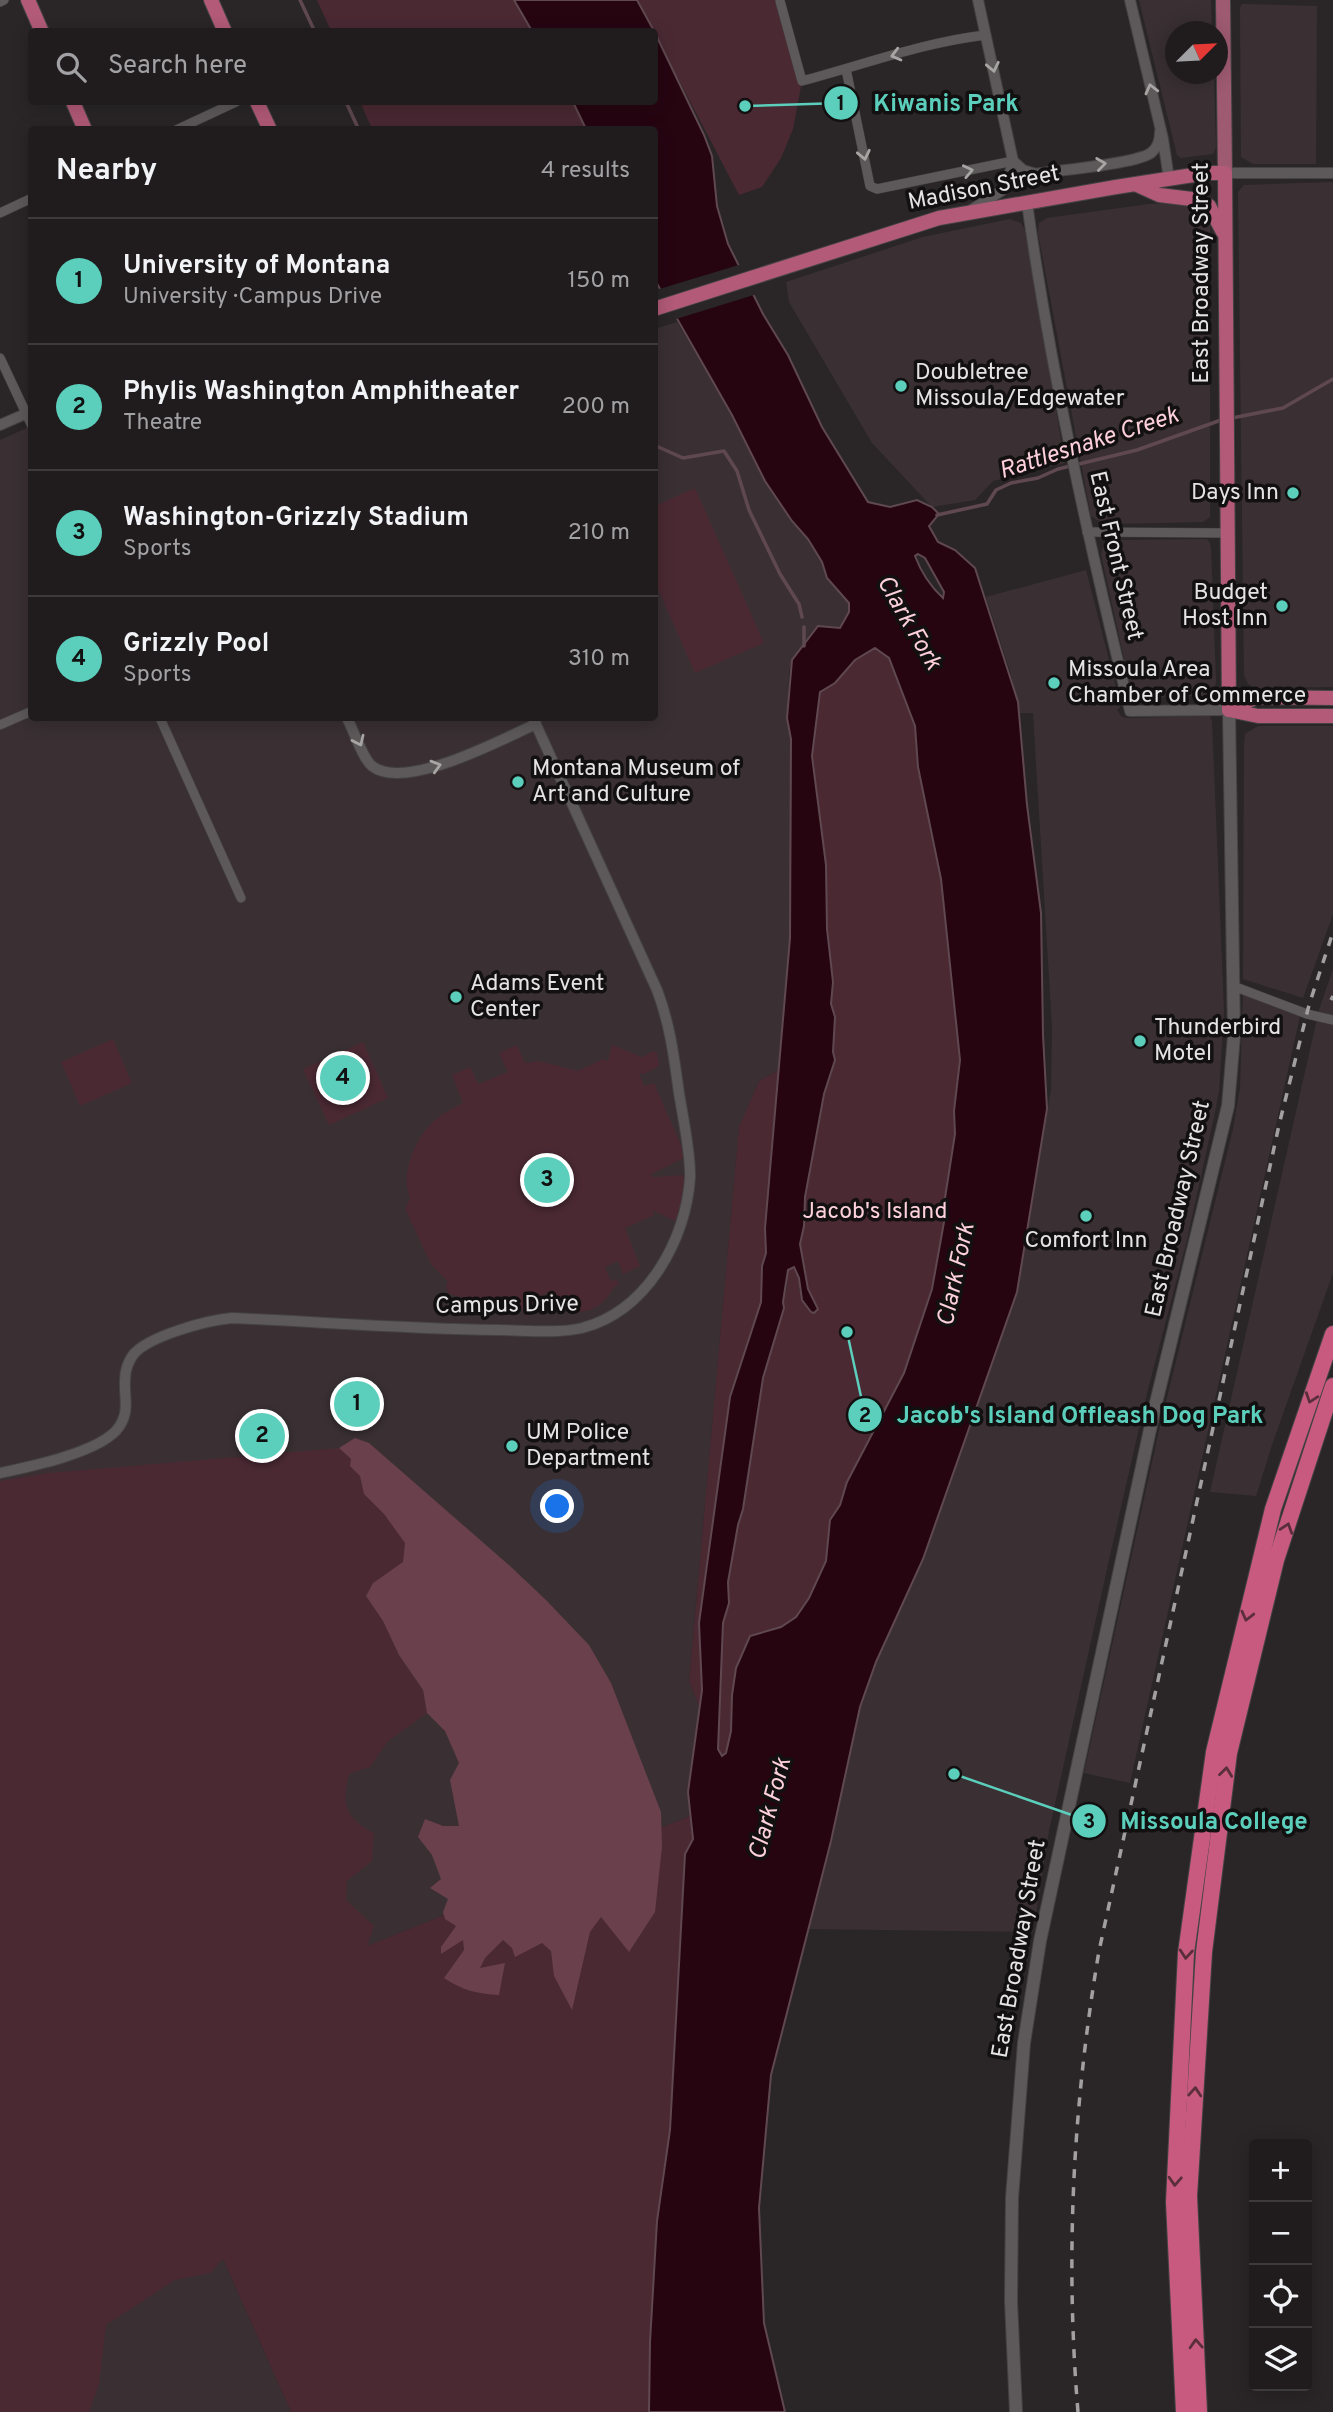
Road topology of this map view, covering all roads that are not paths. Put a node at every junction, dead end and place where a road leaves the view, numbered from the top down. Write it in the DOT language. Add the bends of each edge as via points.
graph roads {
  1 [pos="28,0"];
  2 [pos="211,0"];
  3 [pos="978,0"];
  4 [pos="1130,0"];
  5 [pos="1223,0"];
  6 [pos="780,1"];
  7 [pos="40,28"];
  8 [pos="223,28"];
  9 [pos="986,35"];
  10 [pos="845,69"];
  11 [pos="74,105"];
  12 [pos="230,105"];
  13 [pos="258,105"];
  14 [pos="1160,124"];
  15 [pos="83,126"];
  16 [pos="185,126"];
  17 [pos="268,126"];
  18 [pos="1013,162"];
  19 [pos="1225,173"];
  20 [pos="1333,173"];
  21 [pos="1169,179"];
  22 [pos="1135,184"];
  23 [pos="28,200"];
  24 [pos="1027,202"];
  25 [pos="969,211"];
  26 [pos="0,212"];
  27 [pos="1224,233"];
  28 [pos="658,308"];
  29 [pos="0,358"];
  30 [pos="28,413"];
  31 [pos="0,425"];
  32 [pos="1087,532"];
  33 [pos="1227,533"];
  34 [pos="1333,698"];
  35 [pos="1229,710"];
  36 [pos="28,713"];
  37 [pos="1333,716"];
  38 [pos="161,721"];
  39 [pos="348,721"];
  40 [pos="534,721"];
  41 [pos="0,725"];
  42 [pos="241,898"];
  43 [pos="1233,986"];
  44 [pos="1333,1020"];
  45 [pos="1333,1334"];
  46 [pos="1333,1386"];
  47 [pos="0,1472"];
  48 [pos="1016,2412"];
  49 [pos="1184,2412"];
  50 [pos="1199,2412"];
  1 -- 7 [label="highway"];
  2 -- 8 [label="highway"];
  3 -- 9 [label="street"];
  14 -- 4 [label="street, one-way"];
  5 -- 19 [label="main road, East Broadway Street"];
  6 -- 10 [label="street" via="803,81"];
  9 -- 10 [label="street, one-way"];
  9 -- 18 [label="street, one-way"];
  10 -- 18 [label="street, one-way" via="870,186 877,189"];
  11 -- 15 [label="highway"];
  12 -- 16 [label="street"];
  13 -- 17 [label="highway"];
  18 -- 14 [label="street, Madison Street, one-way" via="1036,174 1138,159 1159,143"];
  14 -- 21 [label="street"];
  18 -- 25 [label="street" via="1006,188"];
  19 -- 20 [label="street, Madison Street"];
  19 -- 21 [label="highway, Madison Street"];
  19 -- 27 [label="highway, East Broadway Street"];
  21 -- 22 [label="highway, Madison Street"];
  22 -- 24 [label="highway, Madison Street"];
  22 -- 27 [label="highway" via="1159,195 1200,200 1209,206"];
  23 -- 26 [label="street"];
  24 -- 25 [label="highway, Madison Street"];
  24 -- 32 [label="street, East Front Street"];
  25 -- 28 [label="highway, Madison Street"];
  27 -- 33 [label="highway, East Broadway Street"];
  29 -- 30 [label="street"];
  30 -- 31 [label="street"];
  32 -- 33 [label="street"];
  32 -- 35 [label="street, East Front Street" via="1130,711"];
  33 -- 35 [label="highway, East Broadway Street"];
  34 -- 35 [label="highway" via="1257,697"];
  35 -- 37 [label="highway" via="1258,716"];
  35 -- 43 [label="main road, East Broadway Street"];
  36 -- 41 [label="street"];
  38 -- 42 [label="street"];
  39 -- 40 [label="street, one-way" via="370,765 398,773 428,769 464,756"];
  40 -- 47 [label="street, Campus Drive" via="590,838 671,1030 690,1175 683,1221 663,1264 624,1306 578,1329 448,1329 232,1318 198,1324 134,1354 126,1370 124,1418 112,1434 39,1465"];
  43 -- 44 [label="street"];
  43 -- 48 [label="main road, East Broadway Street" via="1234,1051 1228,1106 1151,1422 1040,1941 1024,2043 1012,2198"];
  45 -- 49 [label="highway, one-way" via="1273,1509 1214,1752 1195,1887 1186,1953 1174,2202"];
  50 -- 46 [label="highway, one-way" via="1189,2196 1205,1952 1228,1753 1276,1560"];
}
